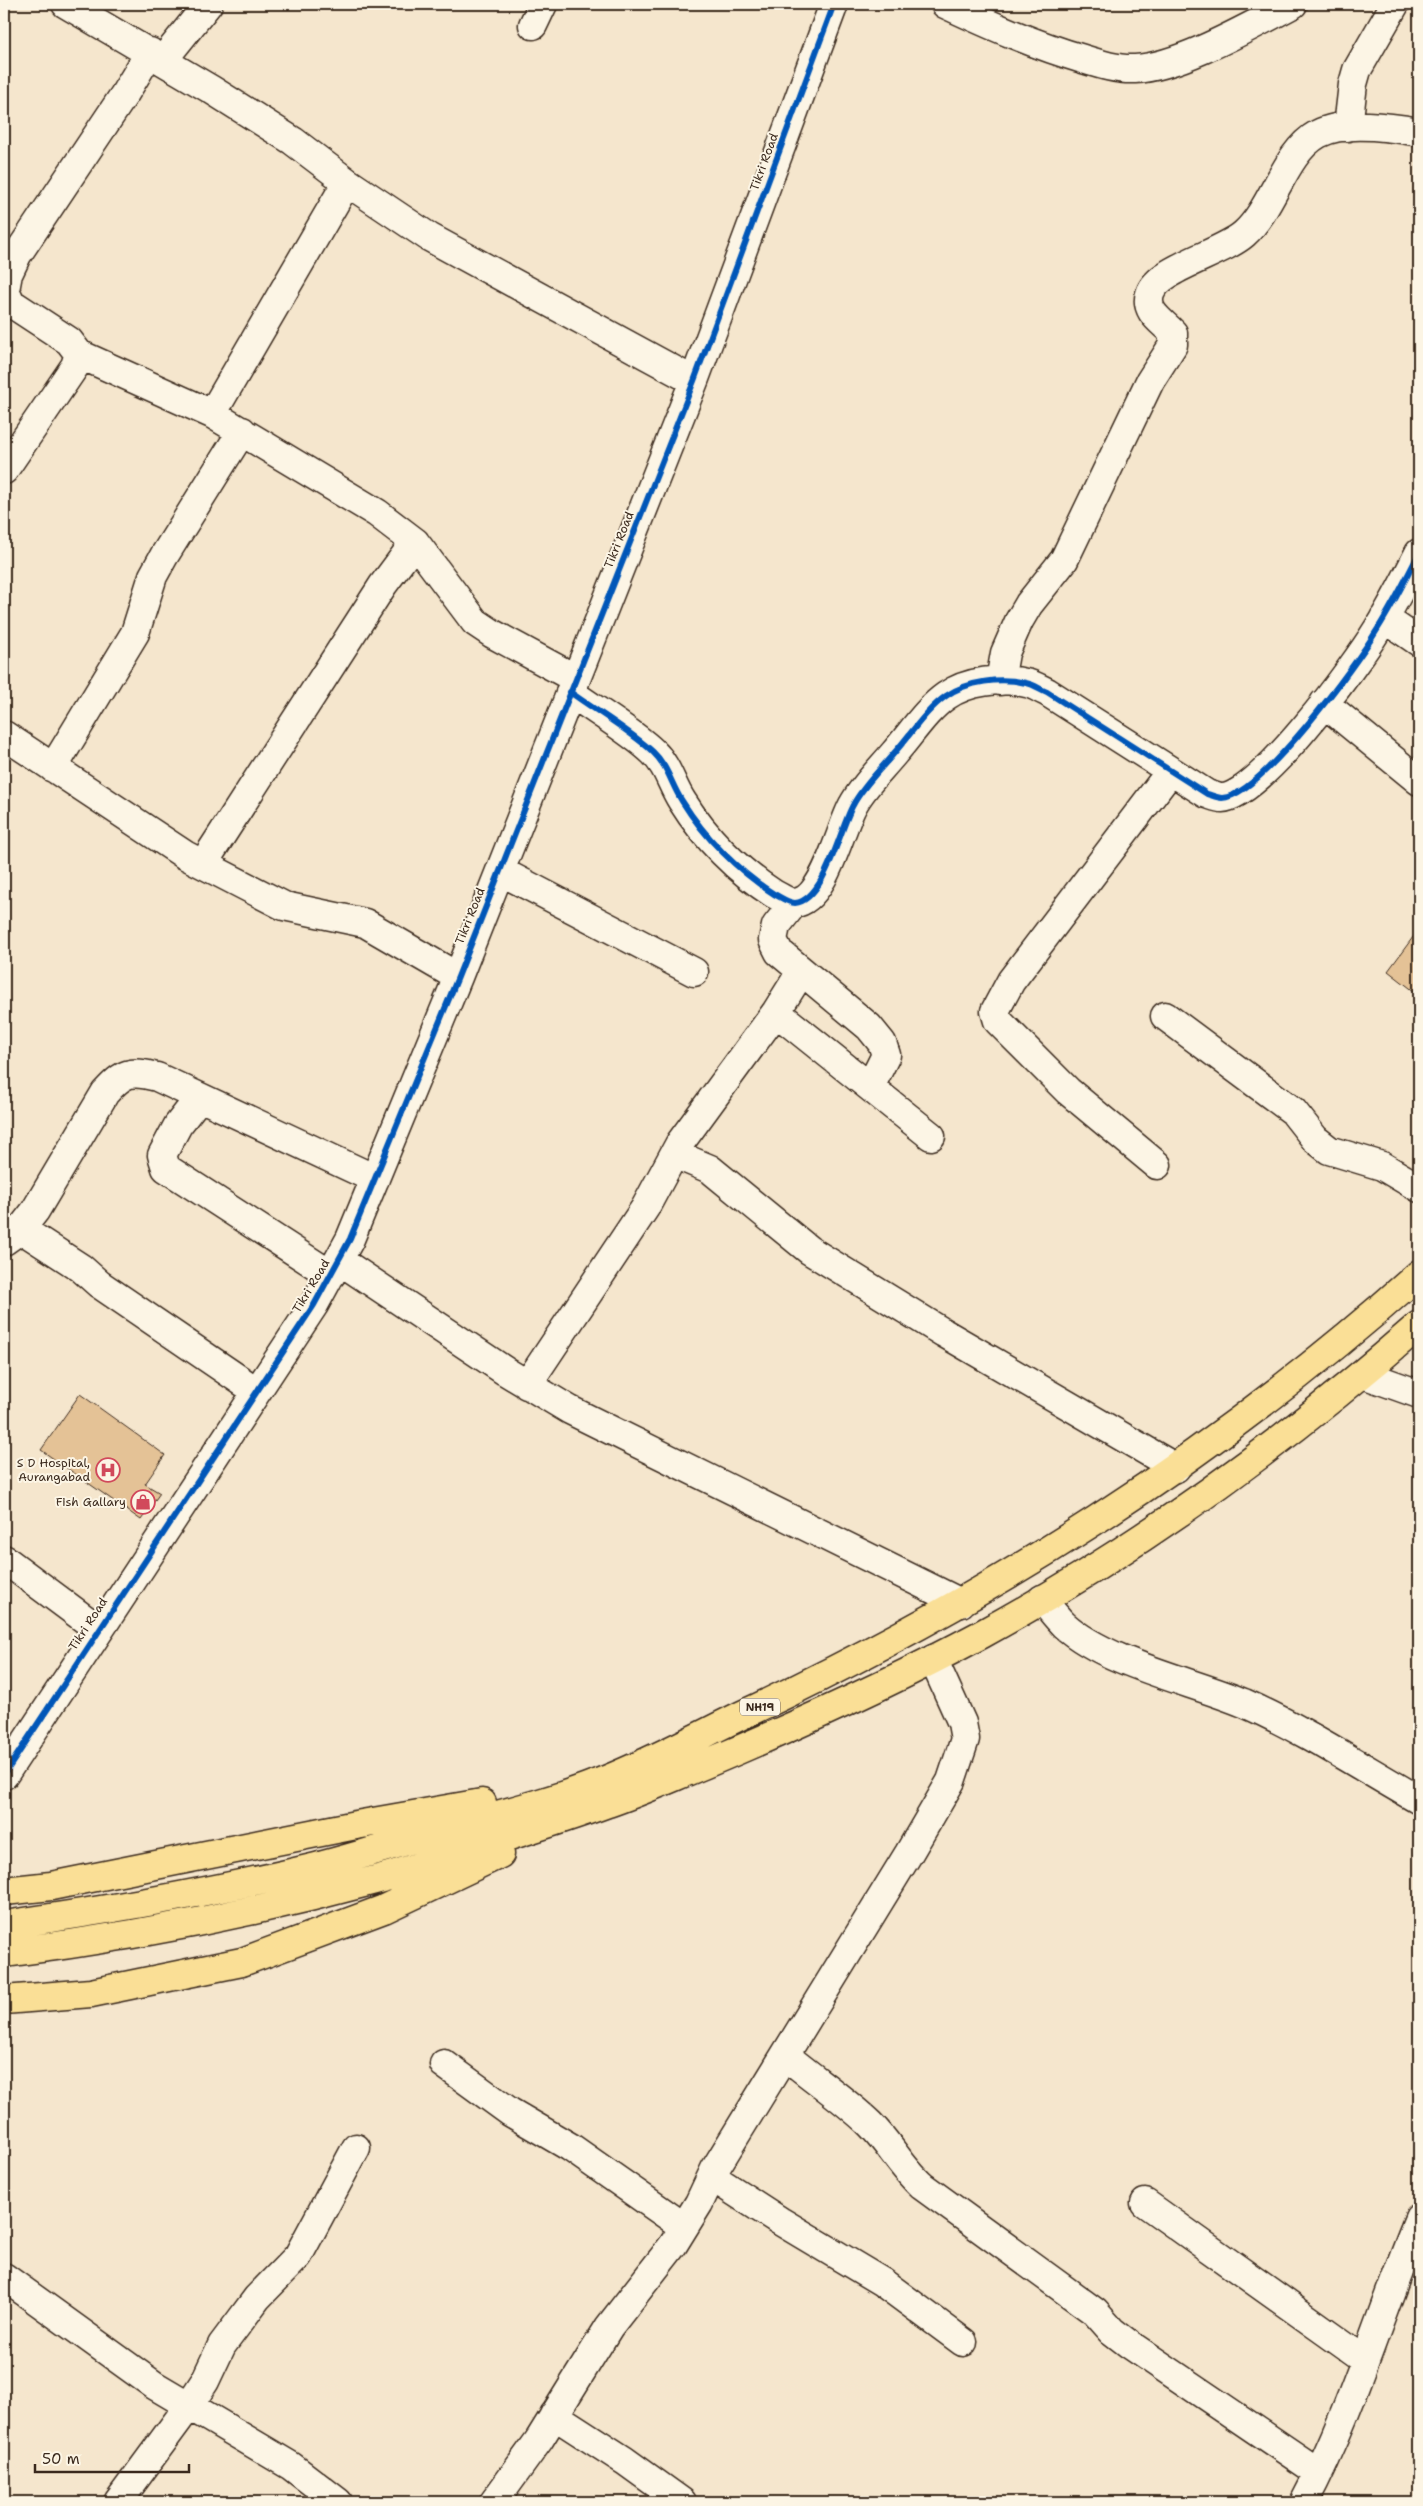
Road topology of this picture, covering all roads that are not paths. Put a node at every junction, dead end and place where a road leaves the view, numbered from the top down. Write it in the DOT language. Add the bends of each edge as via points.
graph roads {
  1 [pos="66,4"];
  2 [pos="208,4"];
  3 [pos="834,4"];
  4 [pos="945,4"];
  5 [pos="1293,4"];
  6 [pos="1395,4"];
  7 [pos="156,56"];
  8 [pos="1348,126"];
  9 [pos="1419,132"];
  10 [pos="347,182"];
  11 [pos="79,354"];
  12 [pos="694,380"];
  13 [pos="212,414"];
  14 [pos="242,431"];
  15 [pos="4,470"];
  16 [pos="415,542"];
  17 [pos="1419,553"];
  18 [pos="1384,618"];
  19 [pos="1419,642"];
  20 [pos="1000,681"];
  21 [pos="573,686"];
  22 [pos="1324,703"];
  23 [pos="4,735"];
  24 [pos="53,768"];
  25 [pos="1170,772"];
  26 [pos="1419,780"];
  27 [pos="203,864"];
  28 [pos="500,870"];
  29 [pos="794,903"];
  30 [pos="694,972"];
  31 [pos="801,972"];
  32 [pos="458,977"];
  33 [pos="776,1012"];
  34 [pos="1165,1016"];
  35 [pos="870,1087"];
  36 [pos="199,1098"];
  37 [pos="931,1136"];
  38 [pos="674,1154"];
  39 [pos="1157,1165"];
  40 [pos="375,1179"];
  41 [pos="1419,1188"];
  42 [pos="12,1235"];
  43 [pos="335,1268"];
  44 [pos="1419,1274"];
  45 [pos="1419,1324"];
  46 [pos="1363,1374"];
  47 [pos="527,1384"];
  48 [pos="256,1392"];
  49 [pos="1419,1394"];
  50 [pos="1176,1468"];
  51 [pos="4,1560"];
  52 [pos="1042,1599"];
  53 [pos="961,1603"];
  54 [pos="98,1629"];
  55 [pos="933,1659"];
  56 [pos="4,1775"];
  57 [pos="604,1793"];
  58 [pos="1419,1800"];
  59 [pos="4,1891"];
  60 [pos="4,1925"];
  61 [pos="4,1953"];
  62 [pos="4,2000"];
  63 [pos="784,2055"];
  64 [pos="444,2064"];
  65 [pos="356,2148"];
  66 [pos="712,2176"];
  67 [pos="1145,2202"];
  68 [pos="1419,2218"];
  69 [pos="684,2227"];
  70 [pos="4,2277"];
  71 [pos="963,2342"];
  72 [pos="1364,2359"];
  73 [pos="188,2407"];
  74 [pos="554,2415"];
  75 [pos="1318,2472"];
  76 [pos="118,2502"];
  77 [pos="338,2502"];
  78 [pos="494,2502"];
  79 [pos="682,2502"];
  80 [pos="1304,2502"];
  1 -- 7 [label="street"];
  2 -- 7 [label="street"];
  3 -- 12 [label="street, Tikri Road"];
  4 -- 5 [label="street" via="1044,47 1094,62 1135,69 1185,56"];
  6 -- 8 [label="street" via="1357,70"];
  7 -- 10 [label="street" via="293,141"];
  7 -- 11 [label="street" via="124,95 17,255 8,274 5,290 12,303 69,342"];
  8 -- 9 [label="street"];
  8 -- 20 [label="street" via="1320,133 1306,142 1261,215 1245,233 1221,249 1166,274 1154,285 1149,295 1149,306 1154,316 1173,333 1173,345 1150,381 1064,560 1019,621 1005,653"];
  10 -- 12 [label="street" via="467,259"];
  10 -- 13 [label="street"];
  11 -- 13 [label="street"];
  11 -- 15 [label="street" via="76,366"];
  12 -- 21 [label="street, Tikri Road"];
  13 -- 14 [label="street"];
  14 -- 16 [label="street" via="377,513"];
  14 -- 24 [label="street" via="164,556 153,576 135,633"];
  16 -- 21 [label="street" via="475,622"];
  16 -- 27 [label="street" via="383,585"];
  17 -- 18 [label="street"];
  18 -- 19 [label="street"];
  18 -- 22 [label="street"];
  20 -- 25 [label="street" via="1026,683 1047,692"];
  20 -- 29 [label="street" via="959,688 928,713 853,804 828,868 807,898"];
  21 -- 28 [label="street, Tikri Road"];
  21 -- 29 [label="street" via="665,764 693,818 743,872"];
  22 -- 25 [label="street" via="1270,766 1235,793 1222,798 1207,794"];
  22 -- 26 [label="street"];
  23 -- 24 [label="street"];
  24 -- 27 [label="street"];
  25 -- 39 [label="street" via="1011,981 995,1011 998,1020 1045,1070"];
  27 -- 32 [label="street" via="284,906 365,923"];
  28 -- 30 [label="street"];
  28 -- 32 [label="street, Tikri Road"];
  29 -- 31 [label="street" via="776,926 773,940 780,952"];
  31 -- 33 [label="street"];
  31 -- 35 [label="street" via="869,1027 882,1043 886,1055"];
  32 -- 40 [label="street, Tikri Road"];
  33 -- 35 [label="street"];
  33 -- 38 [label="street"];
  34 -- 41 [label="street" via="1293,1111 1315,1139 1329,1150 1382,1166"];
  35 -- 37 [label="street"];
  36 -- 40 [label="street"];
  36 -- 42 [label="street" via="157,1077 136,1072 118,1079 105,1093 35,1211"];
  36 -- 43 [label="street" via="178,1125 162,1155 166,1168"];
  38 -- 47 [label="street" via="645,1208"];
  38 -- 50 [label="street" via="710,1169 809,1250"];
  40 -- 43 [label="street, Tikri Road"];
  42 -- 48 [label="street" via="81,1268 99,1284"];
  43 -- 47 [label="street"];
  43 -- 48 [label="street, Tikri Road"];
  44 -- 50 [label="highway, NH19" via="1349,1336"];
  45 -- 46 [label="highway, NH19"];
  46 -- 49 [label="street"];
  46 -- 52 [label="highway, NH19" via="1190,1504"];
  47 -- 53 [label="street" via="570,1410"];
  48 -- 54 [label="street, Tikri Road"];
  50 -- 53 [label="highway, NH19" via="1065,1542"];
  51 -- 54 [label="street"];
  52 -- 55 [label="highway, NH19"];
  52 -- 58 [label="street" via="1065,1626 1094,1645 1243,1703 1305,1733"];
  53 -- 57 [label="highway, NH19"];
  54 -- 56 [label="street, Tikri Road"];
  55 -- 57 [label="highway, NH19" via="796,1725"];
  55 -- 63 [label="street" via="962,1723 965,1739 960,1760 932,1814"];
  57 -- 59 [label="highway" via="356,1825 51,1886"];
  57 -- 60 [label="highway, NH19" via="318,1867 145,1904"];
  57 -- 61 [label="highway, NH19" via="378,1879 215,1919"];
  57 -- 62 [label="highway" via="384,1909 242,1962 91,1993"];
  63 -- 66 [label="street"];
  63 -- 75 [label="street" via="868,2122 884,2138 894,2157 922,2186 1088,2307 1129,2344"];
  64 -- 69 [label="street" via="510,2112 591,2162"];
  65 -- 73 [label="street" via="298,2256 258,2298 222,2345"];
  66 -- 69 [label="street"];
  66 -- 71 [label="street" via="882,2282"];
  67 -- 72 [label="street"];
  68 -- 72 [label="street"];
  69 -- 74 [label="street" via="609,2327"];
  70 -- 73 [label="street"];
  72 -- 75 [label="street" via="1354,2391"];
  73 -- 76 [label="street"];
  73 -- 77 [label="street" via="291,2466"];
  74 -- 78 [label="street"];
  74 -- 79 [label="street"];
  75 -- 80 [label="street"];
}
